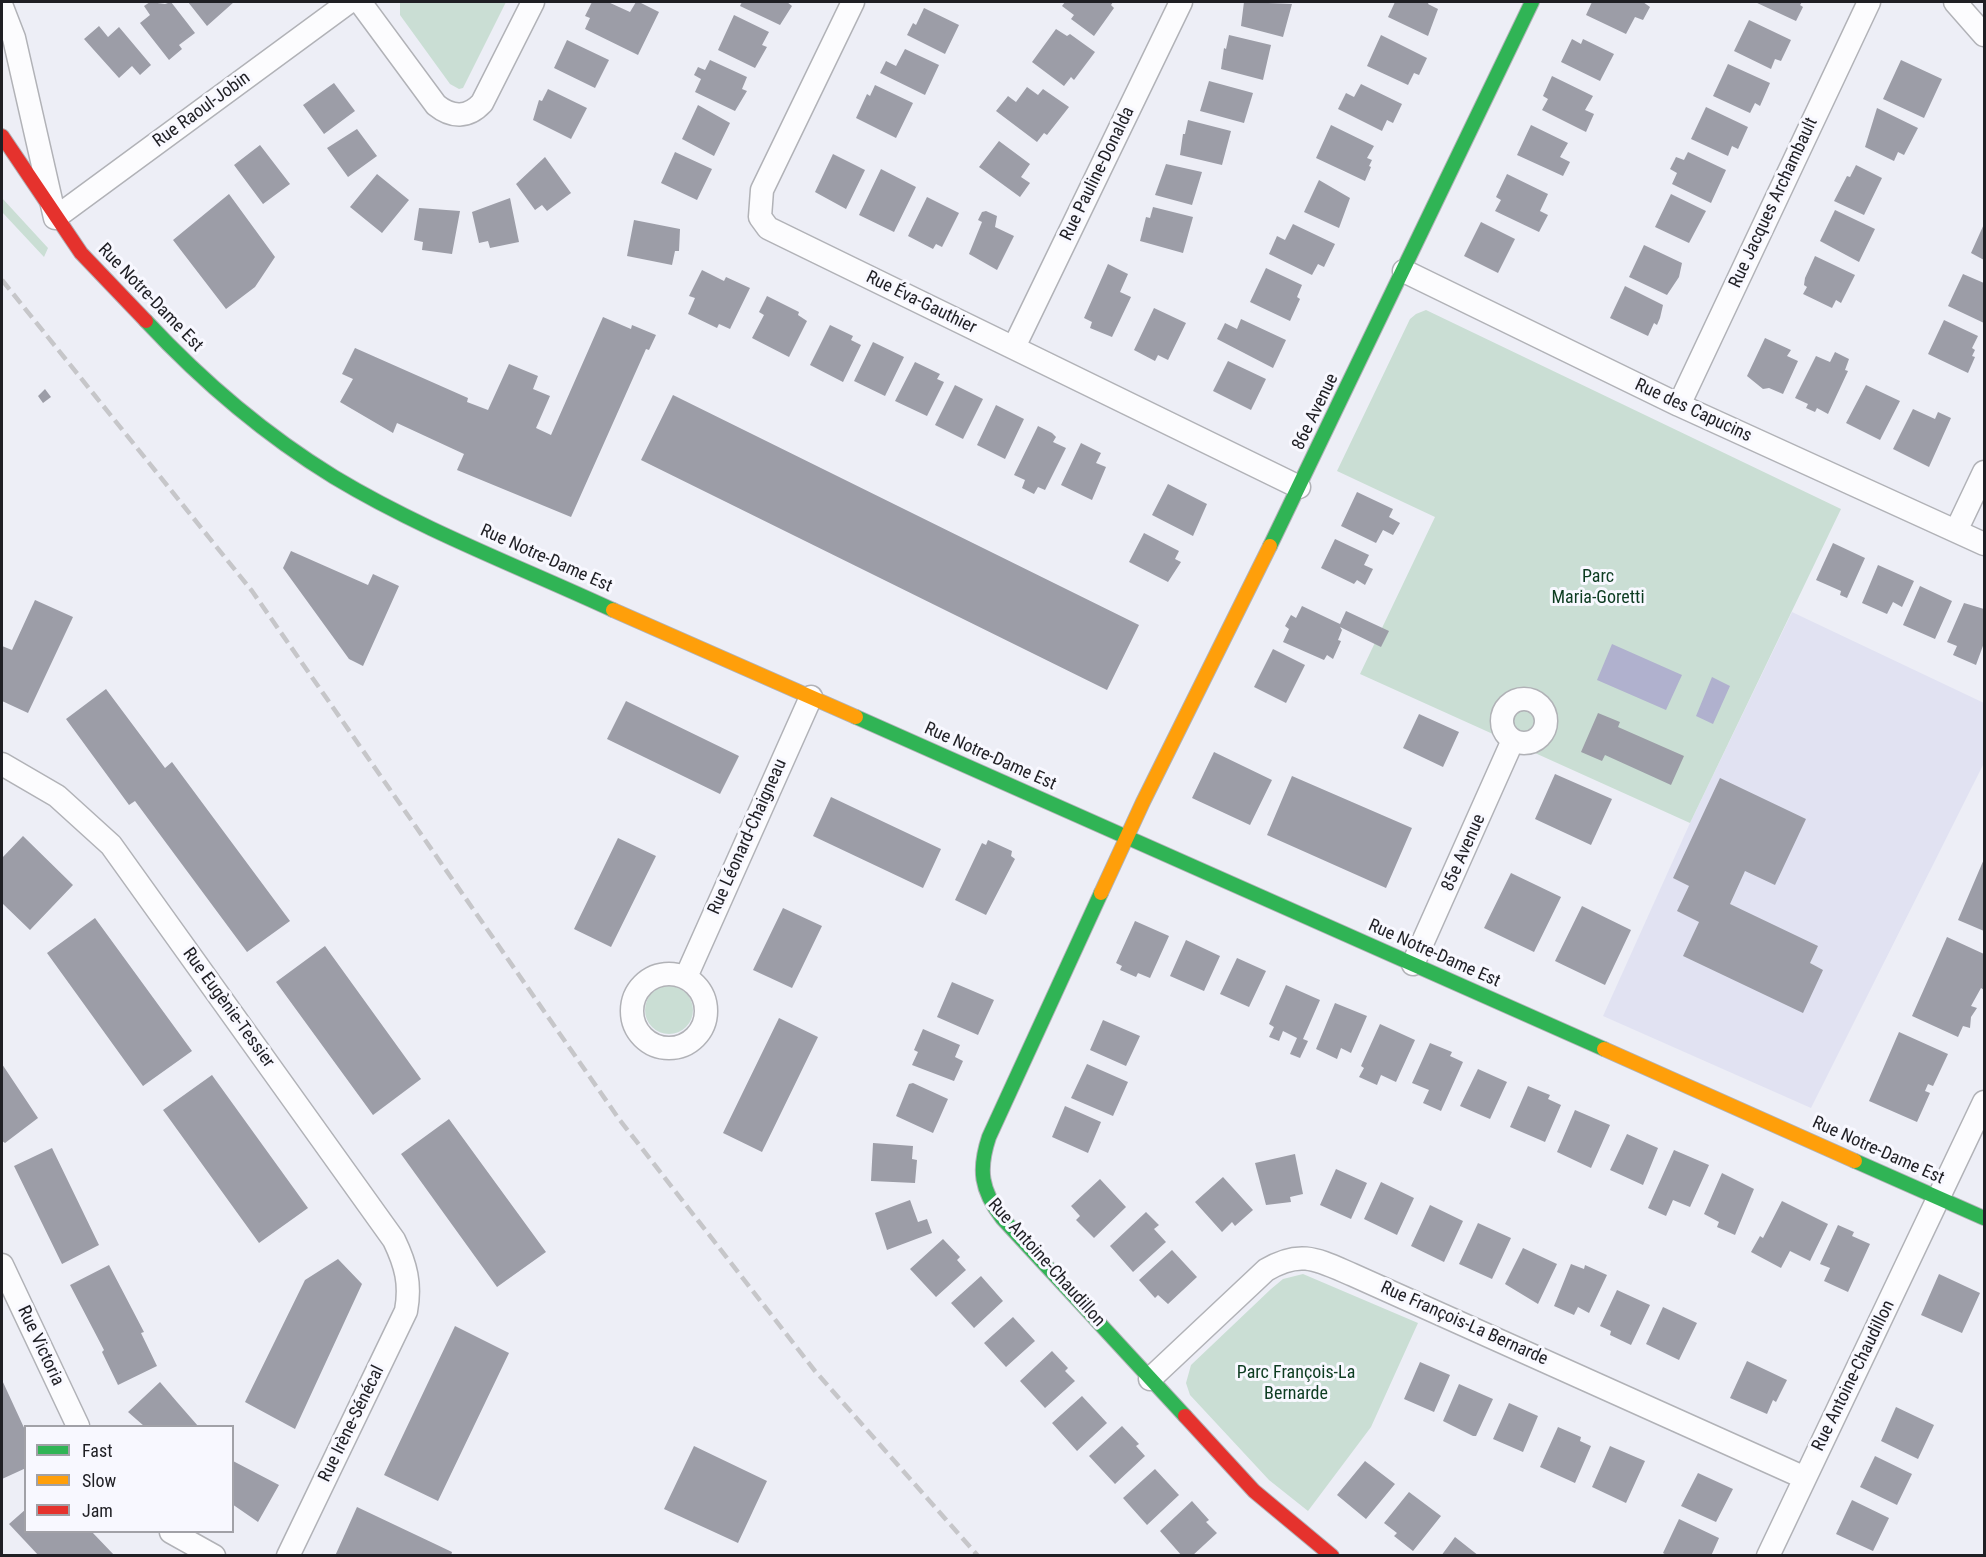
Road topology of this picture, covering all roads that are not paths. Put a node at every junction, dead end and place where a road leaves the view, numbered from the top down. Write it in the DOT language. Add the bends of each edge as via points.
graph roads {
  1 [pos="349,2"];
  2 [pos="360,2"];
  3 [pos="533,2"];
  4 [pos="853,2"];
  5 [pos="1181,2"];
  6 [pos="1532,2"];
  7 [pos="1869,2"];
  8 [pos="1955,2"];
  9 [pos="2,7"];
  10 [pos="1984,35"];
  11 [pos="2,136"];
  12 [pos="9,171"];
  13 [pos="55,218"];
  14 [pos="1404,271"];
  15 [pos="1014,347"];
  16 [pos="1679,405"];
  17 [pos="1984,472"];
  18 [pos="1299,487"];
  19 [pos="1956,531"];
  20 [pos="1984,544"];
  21 [pos="811,698"];
  22 [pos="1513,740"];
  23 [pos="2,764"];
  24 [pos="1127,837"];
  25 [pos="1413,964"];
  26 [pos="686,977"];
  27 [pos="1984,1102"];
  28 [pos="1940,1197"];
  29 [pos="1984,1218"];
  30 [pos="2,1265"];
  31 [pos="409,1290"];
  32 [pos="1150,1378"];
  33 [pos="78,1425"];
  34 [pos="1805,1478"];
  35 [pos="173,1533"];
  36 [pos="214,1556"];
  37 [pos="288,1556"];
  38 [pos="1332,1556"];
  39 [pos="1768,1556"];
  1 -- 13 [label="street, Rue Raoul-Jobin"];
  2 -- 3 [label="street" via="436,105 445,112 464,115 474,112 482,103"];
  4 -- 15 [label="street, Rue Éva-Gauthier" via="762,190 760,217 779,234"];
  5 -- 15 [label="street, Rue Pauline-Donalda"];
  6 -- 14 [label="main road, 86e Avenue"];
  7 -- 16 [label="street, Rue Jacques Archambault"];
  8 -- 10 [label="street"];
  9 -- 13 [label="street" via="15,38"];
  11 -- 13 [label="main road, Rue Notre-Dame Est"];
  12 -- 13 [label="main road, Rue Notre-Dame Est"];
  13 -- 21 [label="main road, Rue Notre-Dame Est" via="81,253 214,390 270,434 335,477 418,521"];
  14 -- 16 [label="street, Rue des Capucins"];
  14 -- 18 [label="main road, 86e Avenue"];
  15 -- 18 [label="street, Rue Éva-Gauthier"];
  16 -- 19 [label="street, Rue des Capucins"];
  17 -- 19 [label="street"];
  18 -- 24 [label="main road, 86e Avenue"];
  19 -- 20 [label="street, Rue des Capucins"];
  21 -- 24 [label="main road, Rue Notre-Dame Est"];
  21 -- 26 [label="street, Rue Léonard-Chaigneau"];
  22 -- 25 [label="street, 85e Avenue"];
  23 -- 31 [label="street, Rue Eugènie-Tessier" via="57,796 111,845 394,1240 406,1268"];
  24 -- 25 [label="main road, Rue Notre-Dame Est"];
  24 -- 32 [label="main road, Rue Antoine-Chaudillon" via="989,1137 980,1180 1002,1218"];
  25 -- 28 [label="main road, Rue Notre-Dame Est"];
  27 -- 28 [label="street, Rue Antoine-Chaudillon"];
  28 -- 29 [label="main road, Rue Notre-Dame Est"];
  28 -- 34 [label="street, Rue Antoine-Chaudillon"];
  30 -- 33 [label="street, Rue Victoria"];
  31 -- 37 [label="street, Rue Irène-Sénécal" via="399,1328"];
  32 -- 34 [label="street, Rue François-La Bernarde" via="1266,1270 1281,1260 1308,1257"];
  32 -- 38 [label="main road, Rue Antoine-Chaudillon" via="1254,1491"];
  34 -- 39 [label="street, Rue Antoine-Chaudillon"];
  35 -- 36 [label="street"];
}
